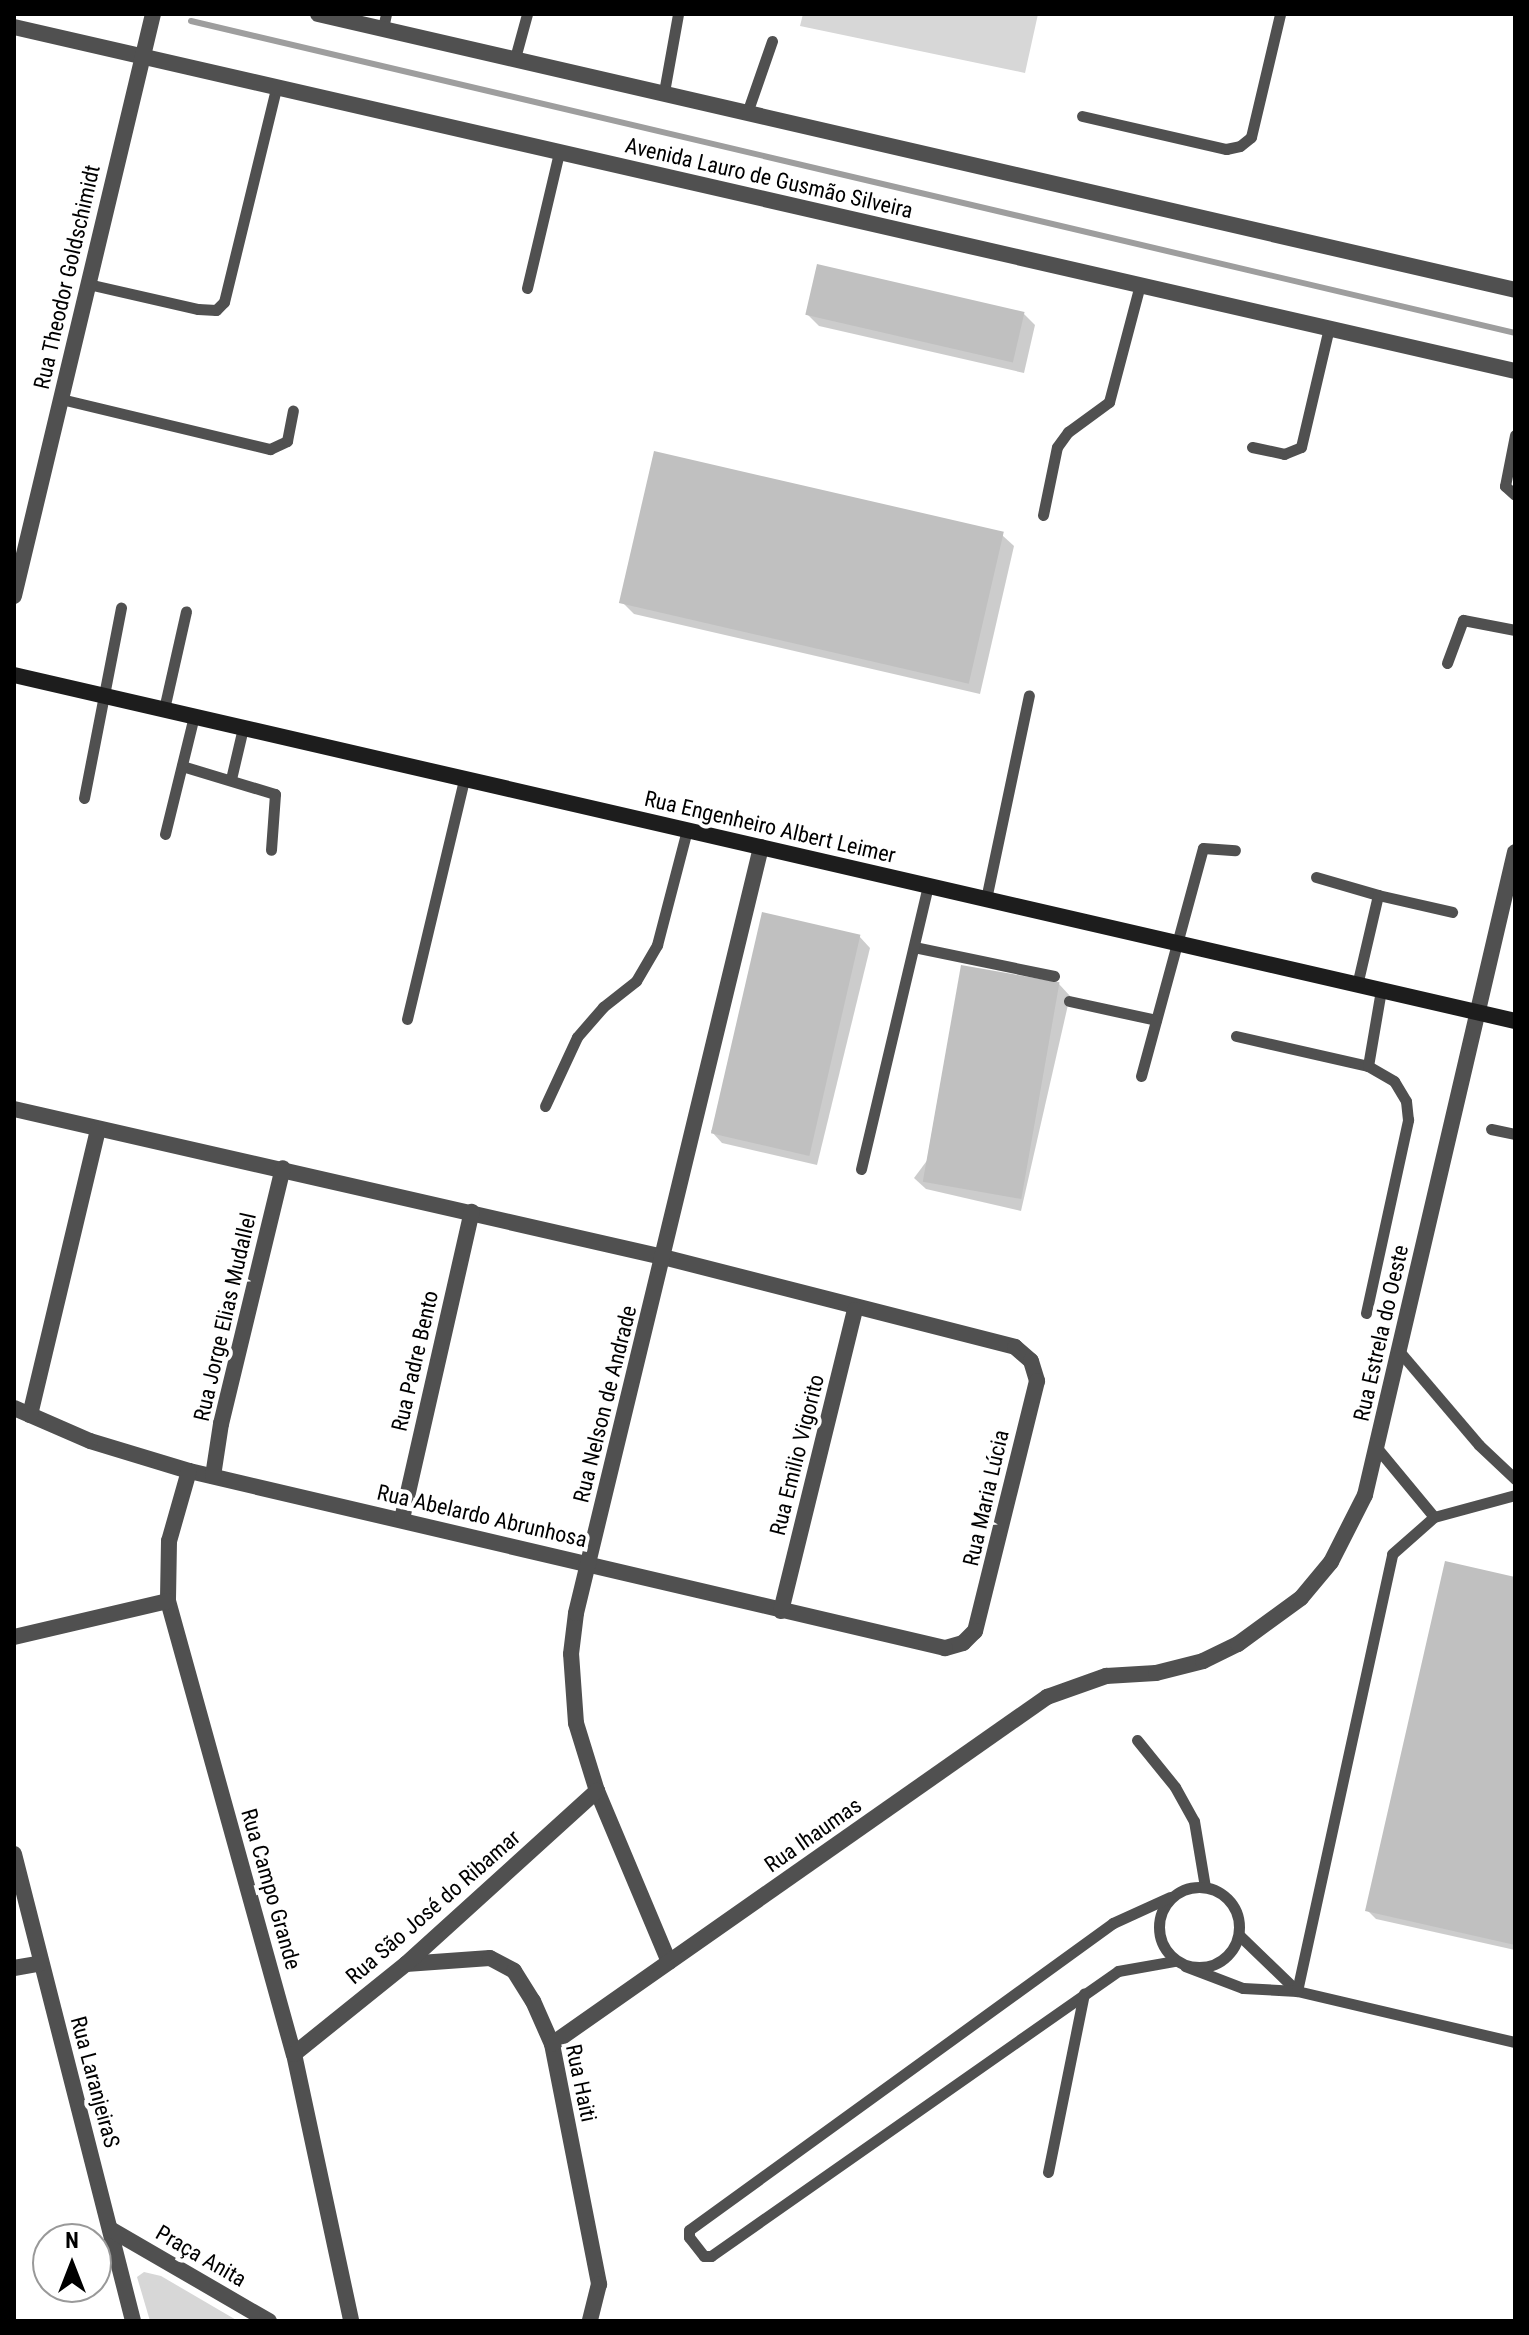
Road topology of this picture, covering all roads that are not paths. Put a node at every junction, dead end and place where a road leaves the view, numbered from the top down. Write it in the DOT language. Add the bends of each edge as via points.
graph roads {
  1 [pos="153,14"];
  2 [pos="318,14"];
  3 [pos="527,14"];
  4 [pos="678,14"];
  5 [pos="1280,14"];
  6 [pos="384,21"];
  7 [pos="14,27"];
  8 [pos="772,41"];
  9 [pos="142,57"];
  10 [pos="515,58"];
  11 [pos="276,88"];
  12 [pos="664,92"];
  13 [pos="748,110"];
  14 [pos="1082,116"];
  15 [pos="559,153"];
  16 [pos="88,284"];
  17 [pos="1140,285"];
  18 [pos="527,288"];
  19 [pos="1515,290"];
  20 [pos="1329,328"];
  21 [pos="1515,371"];
  22 [pos="61,399"];
  23 [pos="293,411"];
  24 [pos="1515,435"];
  25 [pos="1252,447"];
  26 [pos="1515,495"];
  27 [pos="1043,515"];
  28 [pos="14,596"];
  29 [pos="121,608"];
  30 [pos="186,611"];
  31 [pos="1515,630"];
  32 [pos="1447,663"];
  33 [pos="14,675"];
  34 [pos="1029,695"];
  35 [pos="106,696"];
  36 [pos="164,709"];
  37 [pos="194,716"];
  38 [pos="243,728"];
  39 [pos="182,766"];
  40 [pos="231,779"];
  41 [pos="464,779"];
  42 [pos="84,798"];
  43 [pos="687,830"];
  44 [pos="165,834"];
  45 [pos="761,847"];
  46 [pos="271,850"];
  47 [pos="1235,850"];
  48 [pos="1515,852"];
  49 [pos="1316,877"];
  50 [pos="928,886"];
  51 [pos="1378,895"];
  52 [pos="986,899"];
  53 [pos="1452,912"];
  54 [pos="1177,943"];
  55 [pos="914,947"];
  56 [pos="1054,976"];
  57 [pos="1357,985"];
  58 [pos="1381,990"];
  59 [pos="1069,1001"];
  60 [pos="1478,1013"];
  61 [pos="407,1019"];
  62 [pos="1156,1020"];
  63 [pos="1515,1021"];
  64 [pos="1236,1036"];
  65 [pos="1368,1066"];
  66 [pos="1141,1076"];
  67 [pos="545,1106"];
  68 [pos="14,1109"];
  69 [pos="98,1129"];
  70 [pos="1491,1129"];
  71 [pos="1515,1134"];
  72 [pos="283,1168"];
  73 [pos="861,1169"];
  74 [pos="472,1212"];
  75 [pos="663,1257"];
  76 [pos="855,1310"];
  77 [pos="1366,1313"];
  78 [pos="1399,1351"];
  79 [pos="14,1408"];
  80 [pos="30,1415"];
  81 [pos="1377,1448"];
  82 [pos="189,1471"];
  83 [pos="213,1476"];
  84 [pos="1515,1479"];
  85 [pos="1515,1495"];
  86 [pos="1434,1517"];
  87 [pos="402,1519"];
  88 [pos="588,1564"];
  89 [pos="168,1601"];
  90 [pos="781,1611"];
  91 [pos="14,1637"];
  92 [pos="945,1648"];
  93 [pos="1106,1676"];
  94 [pos="1137,1740"];
  95 [pos="597,1791"];
  96 [pos="14,1854"];
  97 [pos="1205,1887"];
  98 [pos="1170,1897"];
  99 [pos="1239,1935"];
  100 [pos="669,1962"];
  101 [pos="41,1963"];
  102 [pos="406,1964"];
  103 [pos="1180,1964"];
  104 [pos="14,1968"];
  105 [pos="1297,1991"];
  106 [pos="1084,1994"];
  107 [pos="1515,2042"];
  108 [pos="552,2044"];
  109 [pos="294,2054"];
  110 [pos="1048,2172"];
  111 [pos="108,2223"];
  112 [pos="112,2230"];
  113 [pos="112,2237"];
  114 [pos="133,2321"];
  115 [pos="269,2321"];
  116 [pos="351,2321"];
  117 [pos="590,2321"];
  1 -- 9 [label="street, Rua Theodor Goldschimidt"];
  2 -- 6 [label="street"];
  3 -- 10 [label="lane"];
  4 -- 12 [label="lane"];
  5 -- 14 [label="lane" via="1251,137 1240,146 1226,149"];
  6 -- 10 [label="street"];
  7 -- 9 [label="street, Avenida Lauro de Gusmão Silveira"];
  8 -- 13 [label="lane"];
  9 -- 11 [label="street, Avenida Lauro de Gusmão Silveira"];
  9 -- 16 [label="street, Rua Theodor Goldschimidt"];
  10 -- 12 [label="street"];
  11 -- 15 [label="street, Avenida Lauro de Gusmão Silveira"];
  11 -- 16 [label="lane" via="224,302 216,310 198,309"];
  12 -- 13 [label="street"];
  13 -- 19 [label="street"];
  15 -- 17 [label="street, Avenida Lauro de Gusmão Silveira"];
  15 -- 18 [label="lane"];
  16 -- 22 [label="street, Rua Theodor Goldschimidt"];
  17 -- 20 [label="street, Avenida Lauro de Gusmão Silveira"];
  17 -- 27 [label="lane" via="1109,402 1068,432 1057,447"];
  20 -- 21 [label="street, Avenida Lauro de Gusmão Silveira"];
  20 -- 25 [label="lane" via="1301,447 1284,454"];
  22 -- 23 [label="lane" via="270,449 287,441"];
  22 -- 28 [label="street, Rua Theodor Goldschimidt"];
  24 -- 26 [label="lane" via="1505,486"];
  29 -- 35 [label="lane"];
  30 -- 36 [label="lane"];
  31 -- 32 [label="lane" via="1463,620"];
  33 -- 35 [label="street, Rua Engenheiro Albert Leimer"];
  34 -- 52 [label="lane"];
  35 -- 36 [label="street, Rua Engenheiro Albert Leimer"];
  35 -- 42 [label="lane"];
  36 -- 37 [label="street, Rua Engenheiro Albert Leimer"];
  37 -- 38 [label="street, Rua Engenheiro Albert Leimer"];
  37 -- 39 [label="lane"];
  38 -- 40 [label="lane"];
  38 -- 41 [label="street, Rua Engenheiro Albert Leimer"];
  39 -- 40 [label="lane"];
  39 -- 44 [label="lane"];
  40 -- 46 [label="lane" via="275,794"];
  41 -- 43 [label="street, Rua Engenheiro Albert Leimer"];
  41 -- 61 [label="lane"];
  43 -- 45 [label="street, Rua Engenheiro Albert Leimer"];
  43 -- 67 [label="lane" via="657,945 636,981 577,1037"];
  45 -- 50 [label="street, Rua Engenheiro Albert Leimer"];
  45 -- 75 [label="street, Rua Nelson de Andrade"];
  47 -- 54 [label="lane" via="1203,848"];
  48 -- 60 [label="street, Rua Estrela do Oeste"];
  49 -- 51 [label="lane"];
  50 -- 52 [label="street, Rua Engenheiro Albert Leimer"];
  50 -- 55 [label="lane"];
  51 -- 53 [label="lane"];
  51 -- 57 [label="lane"];
  52 -- 54 [label="street, Rua Engenheiro Albert Leimer"];
  54 -- 57 [label="street, Rua Engenheiro Albert Leimer"];
  54 -- 62 [label="lane"];
  55 -- 56 [label="lane"];
  55 -- 73 [label="lane"];
  57 -- 58 [label="street, Rua Engenheiro Albert Leimer"];
  58 -- 60 [label="street, Rua Engenheiro Albert Leimer"];
  58 -- 65 [label="lane"];
  59 -- 62 [label="lane"];
  60 -- 63 [label="street, Rua Engenheiro Albert Leimer"];
  60 -- 78 [label="street, Rua Estrela do Oeste"];
  62 -- 66 [label="lane"];
  64 -- 65 [label="lane"];
  65 -- 77 [label="lane" via="1394,1081 1406,1101 1408,1120"];
  68 -- 69 [label="street"];
  69 -- 72 [label="street"];
  69 -- 80 [label="street"];
  70 -- 71 [label="lane"];
  72 -- 74 [label="street"];
  72 -- 83 [label="street, Rua Jorge Elias Mudallel"];
  74 -- 75 [label="street"];
  74 -- 87 [label="street, Rua Padre Bento"];
  75 -- 76 [label="street"];
  75 -- 88 [label="street, Rua Nelson de Andrade"];
  76 -- 90 [label="street, Rua Emilio Vigorito"];
  76 -- 92 [label="street, Rua Maria Lúcia" via="1015,1347 1031,1361 1037,1381 975,1631 963,1643"];
  78 -- 81 [label="street, Rua Estrela do Oeste"];
  78 -- 84 [label="lane"];
  79 -- 80 [label="street, Rua Abelardo Abrunhosa"];
  80 -- 82 [label="street, Rua Abelardo Abrunhosa" via="90,1441"];
  81 -- 86 [label="lane"];
  81 -- 93 [label="street, Rua Estrela do Oeste" via="1365,1495 1343,1542 1301,1598 1272,1623 1203,1661 1156,1673"];
  82 -- 83 [label="street, Rua Abelardo Abrunhosa"];
  82 -- 89 [label="street, Rua Campo Grande" via="169,1541"];
  83 -- 87 [label="street, Rua Abelardo Abrunhosa"];
  85 -- 86 [label="lane"];
  86 -- 105 [label="lane" via="1399,1546 1382,1582"];
  87 -- 88 [label="street, Rua Abelardo Abrunhosa"];
  88 -- 90 [label="street, Rua Abelardo Abrunhosa"];
  88 -- 95 [label="street, Rua Nelson de Andrade" via="572,1634 570,1674 576,1723"];
  89 -- 91 [label="street"];
  89 -- 109 [label="street, Rua Campo Grande"];
  90 -- 92 [label="street, Rua Abelardo Abrunhosa"];
  93 -- 100 [label="street, Rua Ihaumas" via="1047,1697"];
  94 -- 97 [label="lane" via="1175,1787 1194,1821"];
  95 -- 100 [label="street, Rua Nelson de Andrade"];
  95 -- 102 [label="street, Rua São José do Ribamar"];
  96 -- 101 [label="street, Rua LaranjeiraS"];
  97 -- 98 [label="lane" via="1186,1888"];
  97 -- 99 [label="lane" via="1233,1904"];
  98 -- 103 [label="lane" via="1158,1918 1160,1942"];
  98 -- 106 [label="lane" via="1113,1923 689,2230 689,2237 704,2256 711,2256"];
  99 -- 103 [label="lane" via="1229,1955 1209,1967"];
  99 -- 105 [label="lane"];
  100 -- 108 [label="street, Rua Ihaumas"];
  101 -- 104 [label="street"];
  101 -- 111 [label="street, Rua LaranjeiraS"];
  102 -- 108 [label="street, Rua Haiti" via="474,1956 500,1962 514,1971"];
  102 -- 109 [label="street, Rua São José do Ribamar"];
  103 -- 105 [label="lane" via="1243,1988"];
  103 -- 106 [label="lane" via="1118,1971"];
  105 -- 107 [label="lane"];
  106 -- 110 [label="lane"];
  108 -- 117 [label="street, Rua Haiti" via="599,2284"];
  109 -- 116 [label="street, Rua Campo Grande"];
  112 -- 115 [label="street, Praça Anita"];
  113 -- 114 [label="street, Rua LaranjeiraS"];
}
